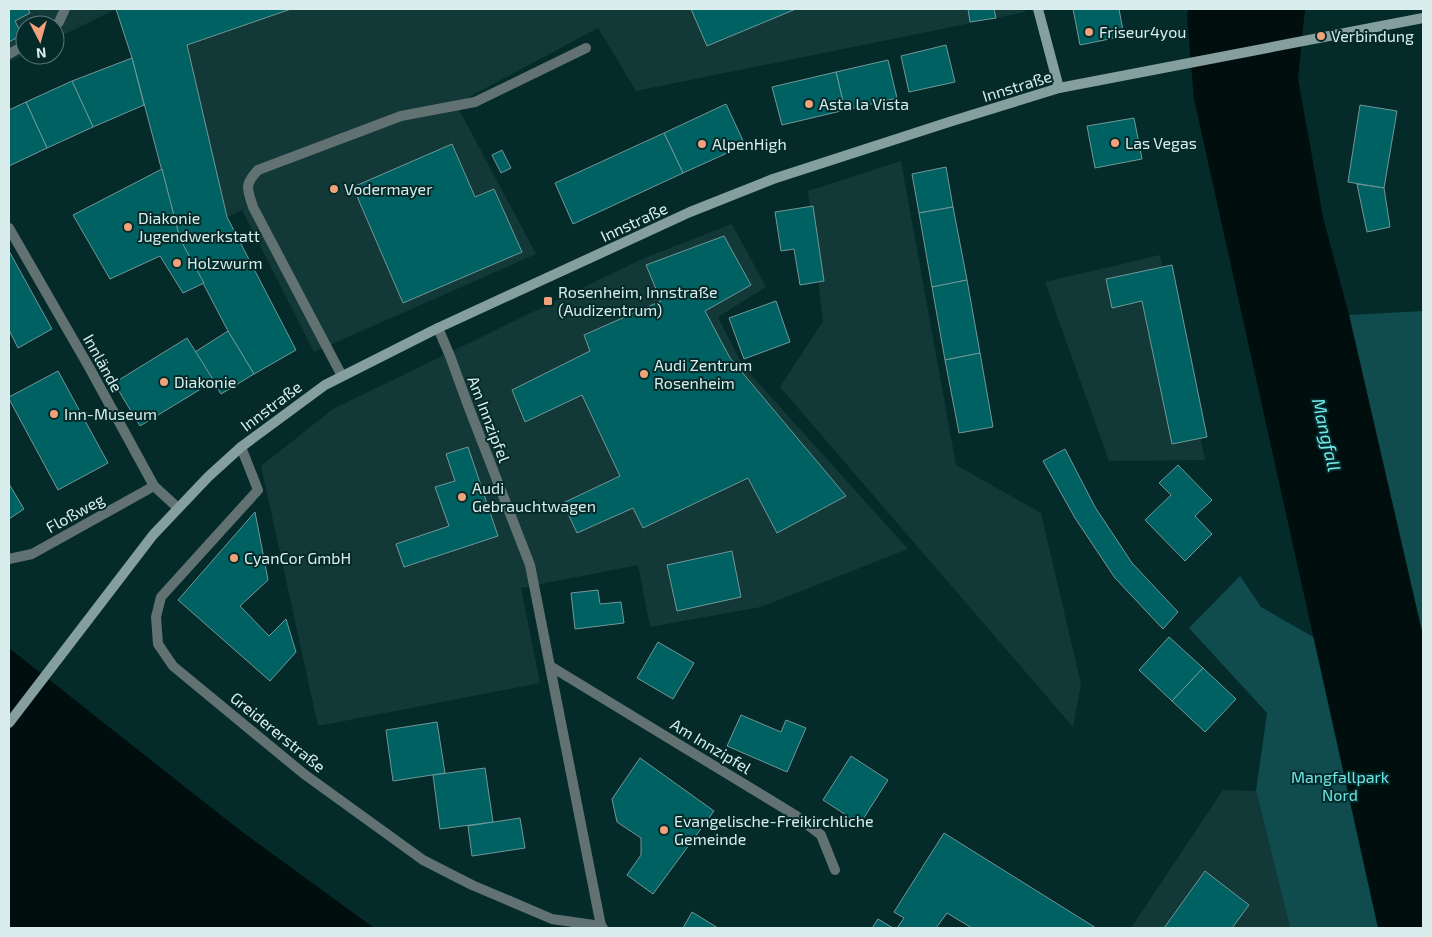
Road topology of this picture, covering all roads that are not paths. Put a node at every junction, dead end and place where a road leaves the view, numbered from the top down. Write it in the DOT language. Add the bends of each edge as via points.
graph roads {
  1 [pos="1038,9"];
  2 [pos="1423,18"];
  3 [pos="586,48"];
  4 [pos="1059,88"];
  5 [pos="9,228"];
  6 [pos="438,328"];
  7 [pos="342,376"];
  8 [pos="241,448"];
  9 [pos="154,486"];
  10 [pos="178,508"];
  11 [pos="9,559"];
  12 [pos="550,666"];
  13 [pos="9,723"];
  14 [pos="835,870"];
  15 [pos="602,927"];
  1 -- 4 [label="main road"];
  2 -- 4 [label="main road, Innstraße"];
  3 -- 7 [label="street" via="475,102 401,116 258,170 249,180 248,192 253,207"];
  4 -- 6 [label="main road, Innstraße" via="773,179 690,212"];
  5 -- 9 [label="street, Innlände"];
  6 -- 7 [label="main road, Innstraße"];
  6 -- 12 [label="street, Am Innzipfel" via="530,565"];
  7 -- 8 [label="main road, Innstraße" via="325,385"];
  8 -- 10 [label="main road, Innstraße"];
  8 -- 15 [label="street, Greidererstraße" via="258,490 161,597 156,616 158,644 173,666 304,774 423,860 552,919"];
  9 -- 10 [label="street, Innlände"];
  9 -- 11 [label="street, Floßweg" via="32,554"];
  10 -- 13 [label="main road, Innstraße" via="153,535"];
  12 -- 14 [label="street, Am Innzipfel" via="795,815 821,835"];
  12 -- 15 [label="street, Am Innzipfel"];
}
